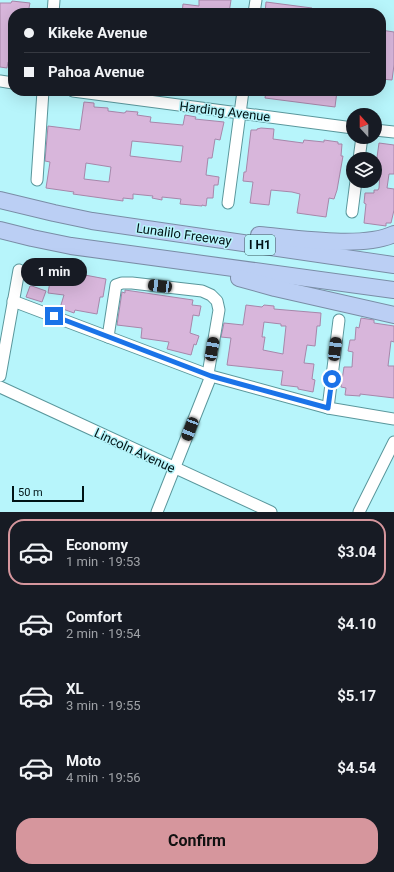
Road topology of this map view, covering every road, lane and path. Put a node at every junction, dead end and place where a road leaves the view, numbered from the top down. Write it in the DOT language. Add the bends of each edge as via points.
graph roads {
  1 [pos="43,96"];
  2 [pos="111,96"];
  3 [pos="242,96"];
  4 [pos="240,113"];
  5 [pos="346,127"];
  6 [pos="382,131"];
  7 [pos="394,132"];
  8 [pos="36,180"];
  9 [pos="355,188"];
  10 [pos="0,200"];
  11 [pos="228,203"];
  12 [pos="352,212"];
  13 [pos="126,226"];
  14 [pos="0,230"];
  15 [pos="394,234"];
  16 [pos="163,259"];
  17 [pos="394,265"];
  18 [pos="19,270"];
  19 [pos="394,290"];
  20 [pos="13,300"];
  21 [pos="394,316"];
  22 [pos="339,320"];
  23 [pos="108,337"];
  24 [pos="209,375"];
  25 [pos="0,376"];
  26 [pos="0,387"];
  27 [pos="328,408"];
  28 [pos="394,419"];
  29 [pos="394,442"];
  30 [pos="175,468"];
  31 [pos="157,512"];
  32 [pos="271,512"];
  33 [pos="359,512"];
  1 -- 8 [label="street"];
  2 -- 4 [label="street, Harding Avenue"];
  3 -- 4 [label="street"];
  4 -- 5 [label="street, Harding Avenue"];
  4 -- 11 [label="street"];
  6 -- 7 [label="street"];
  9 -- 12 [label="street"];
  10 -- 13 [label="highway, Lunalilo Freeway / I H1"];
  13 -- 15 [label="highway" via="336,241 378,239"];
  13 -- 17 [label="highway, Lunalilo Freeway / I H1"];
  14 -- 16 [label="highway, Lunalilo Freeway / I H1" via="71,246"];
  16 -- 19 [label="highway, Lunalilo Freeway / I H1"];
  16 -- 21 [label="highway"];
  18 -- 20 [label="street"];
  20 -- 23 [label="street"];
  20 -- 25 [label="street"];
  22 -- 27 [label="street"];
  23 -- 24 [label="street"];
  23 -- 24 [label="street" via="116,285 132,283 202,291 214,298 219,306"];
  24 -- 27 [label="street"];
  24 -- 30 [label="street"];
  26 -- 30 [label="street, Lincoln Avenue"];
  27 -- 28 [label="street"];
  29 -- 33 [label="street"];
  30 -- 31 [label="street"];
  30 -- 32 [label="street, Lincoln Avenue"];
}
